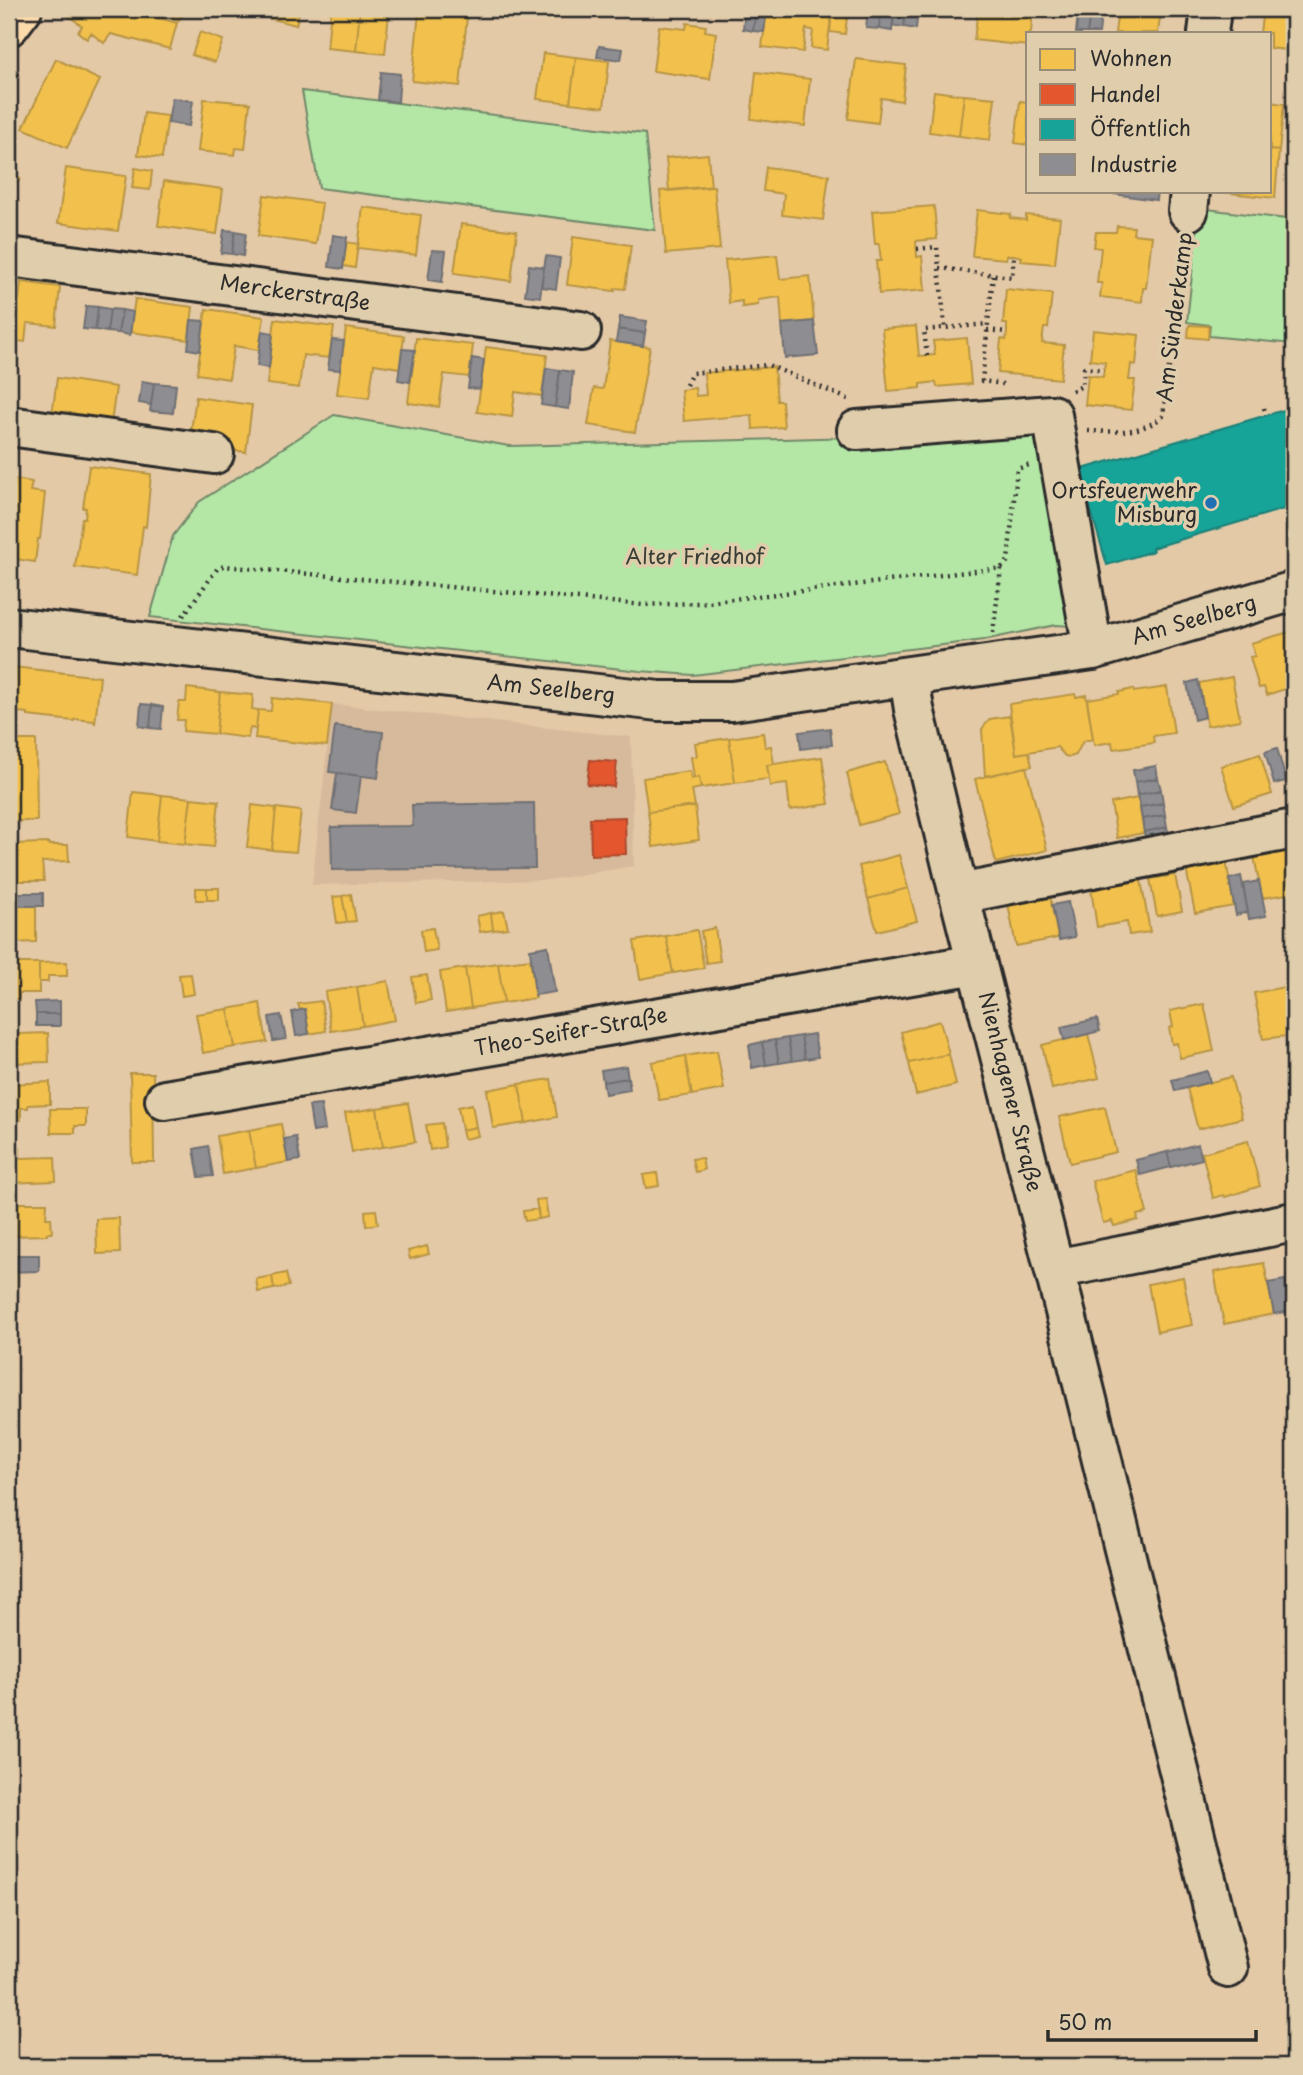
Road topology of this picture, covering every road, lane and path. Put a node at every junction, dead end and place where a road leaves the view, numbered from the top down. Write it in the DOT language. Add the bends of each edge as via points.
graph roads {
  1 [pos="22,9"];
  2 [pos="1211,9"];
  3 [pos="9,26"];
  4 [pos="1208,32"];
  5 [pos="1189,201"];
  6 [pos="917,249"];
  7 [pos="1014,256"];
  8 [pos="9,257"];
  9 [pos="939,268"];
  10 [pos="993,275"];
  11 [pos="987,327"];
  12 [pos="945,328"];
  13 [pos="581,331"];
  14 [pos="1007,332"];
  15 [pos="927,356"];
  16 [pos="1104,370"];
  17 [pos="1005,384"];
  18 [pos="686,385"];
  19 [pos="1068,392"];
  20 [pos="1287,401"];
  21 [pos="1264,408"];
  22 [pos="1289,408"];
  23 [pos="1266,415"];
  24 [pos="856,416"];
  25 [pos="9,426"];
  26 [pos="1057,443"];
  27 [pos="214,454"];
  28 [pos="1001,568"];
  29 [pos="1294,591"];
  30 [pos="9,627"];
  31 [pos="992,644"];
  32 [pos="169,645"];
  33 [pos="1093,650"];
  34 [pos="909,677"];
  35 [pos="1294,829"];
  36 [pos="959,894"];
  37 [pos="977,964"];
  38 [pos="165,1100"];
  39 [pos="1294,1222"];
  40 [pos="1055,1269"];
  41 [pos="1228,1968"];
  1 -- 3 [label="main road"];
  2 -- 4 [label="street"];
  5 -- 26 [label="path, Am Sünderkamp" via="1163,416 1153,425"];
  6 -- 9 [label="path" via="937,247"];
  7 -- 10 [label="path" via="1012,277"];
  8 -- 13 [label="street, Merckerstraße"];
  9 -- 10 [label="path"];
  9 -- 12 [label="path"];
  10 -- 11 [label="path"];
  11 -- 12 [label="path"];
  11 -- 14 [label="path"];
  11 -- 17 [label="path" via="982,380"];
  12 -- 15 [label="path" via="925,330"];
  16 -- 19 [label="path" via="1084,368 1082,386"];
  18 -- 24 [label="path" via="692,373 768,365"];
  20 -- 22 [label="path"];
  21 -- 23 [label="path"];
  24 -- 26 [label="street" via="1052,415"];
  25 -- 27 [label="street"];
  26 -- 28 [label="path" via="1017,469 1008,561"];
  26 -- 33 [label="street"];
  28 -- 31 [label="path"];
  28 -- 32 [label="path" via="698,603 643,604 224,566 204,585"];
  29 -- 33 [label="street, Am Seelberg"];
  30 -- 32 [label="street, Am Seelberg"];
  32 -- 34 [label="street, Am Seelberg" via="659,701 732,701"];
  33 -- 34 [label="street, Am Seelberg"];
  34 -- 36 [label="street, Nienhagener Straße"];
  35 -- 36 [label="street"];
  36 -- 37 [label="street, Nienhagener Straße"];
  37 -- 38 [label="street, Theo-Seifer-Straße"];
  37 -- 40 [label="street, Nienhagener Straße"];
  39 -- 40 [label="street"];
  40 -- 41 [label="street, Nienhagener Straße"];
}
